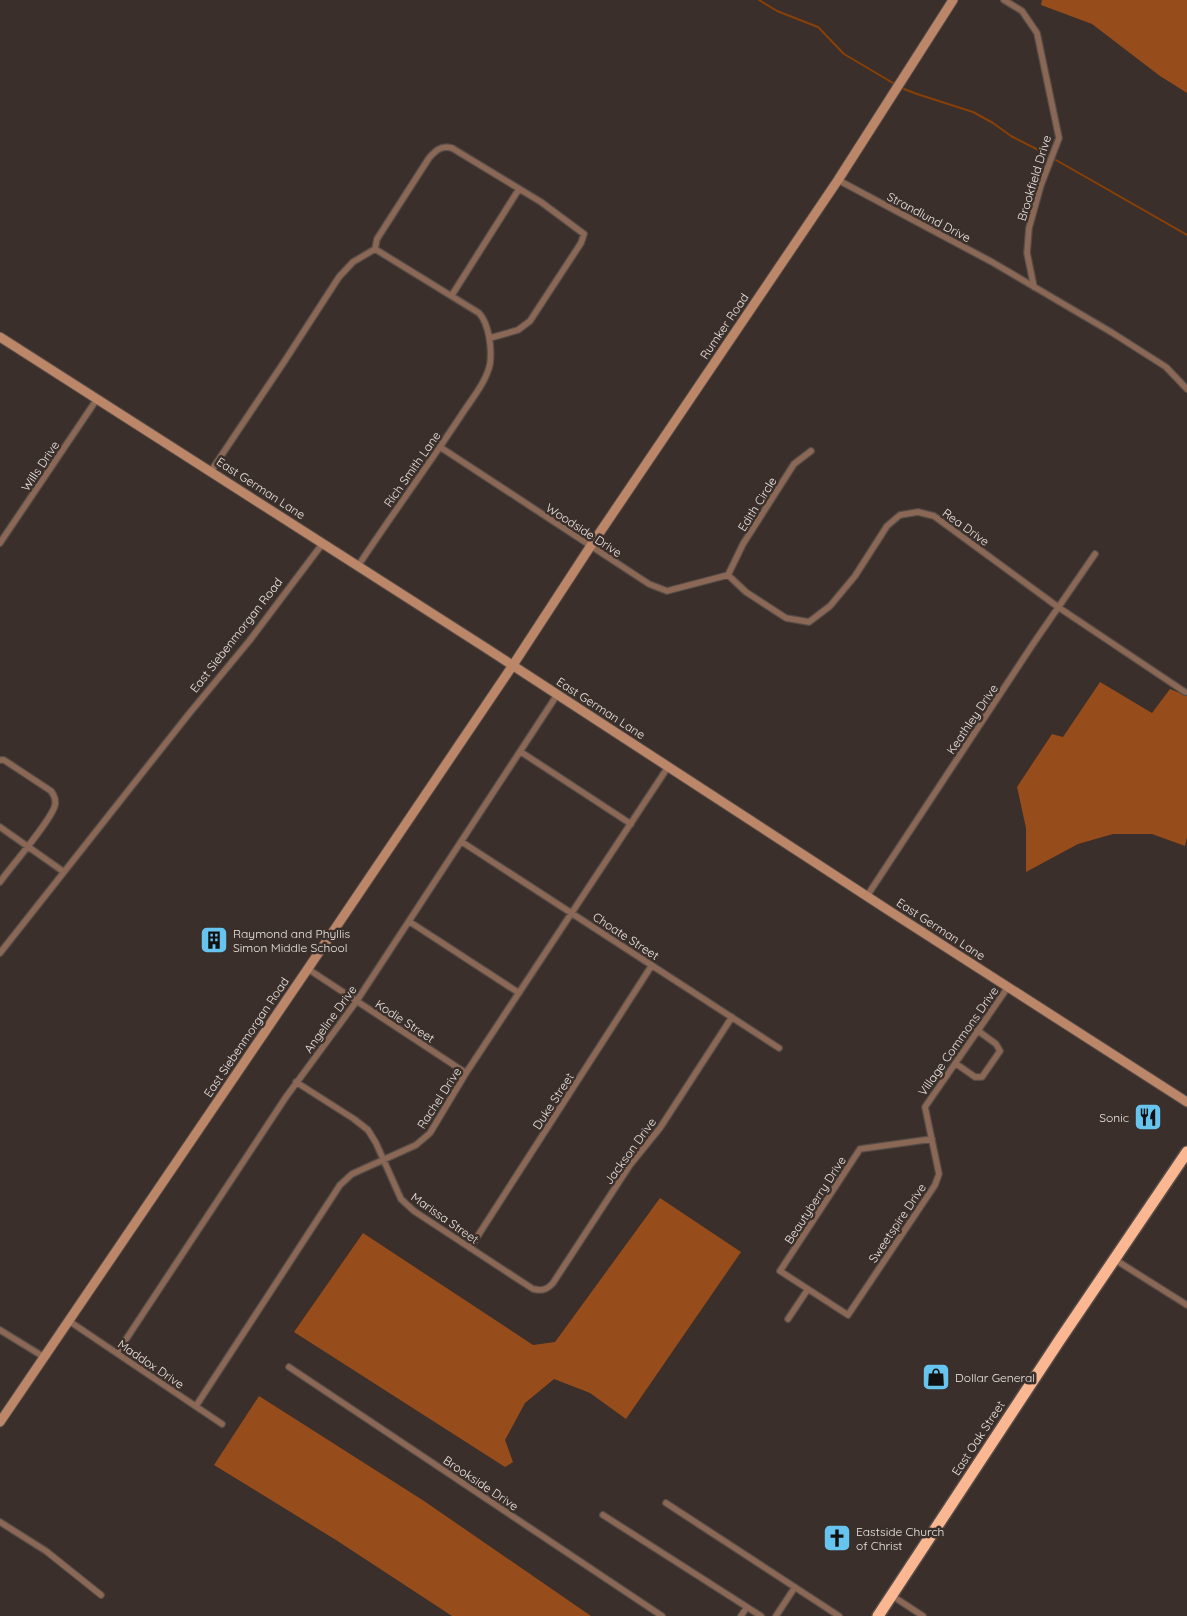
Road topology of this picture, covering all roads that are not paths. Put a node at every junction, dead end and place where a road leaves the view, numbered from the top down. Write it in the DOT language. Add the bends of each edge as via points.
graph roads {
  1 [pos="954,0"];
  2 [pos="1004,0"];
  3 [pos="838,180"];
  4 [pos="519,189"];
  5 [pos="375,250"];
  6 [pos="1034,287"];
  7 [pos="452,295"];
  8 [pos="0,337"];
  9 [pos="490,338"];
  10 [pos="1187,389"];
  11 [pos="97,400"];
  12 [pos="440,448"];
  13 [pos="811,451"];
  14 [pos="211,471"];
  15 [pos="0,543"];
  16 [pos="323,543"];
  17 [pos="590,547"];
  18 [pos="1095,554"];
  19 [pos="358,566"];
  20 [pos="728,574"];
  21 [pos="1058,607"];
  22 [pos="513,665"];
  23 [pos="1185,692"];
  24 [pos="558,695"];
  25 [pos="521,752"];
  26 [pos="0,760"];
  27 [pos="668,767"];
  28 [pos="631,824"];
  29 [pos="0,827"];
  30 [pos="462,842"];
  31 [pos="27,846"];
  32 [pos="64,872"];
  33 [pos="0,882"];
  34 [pos="867,896"];
  35 [pos="573,913"];
  36 [pos="410,922"];
  37 [pos="0,953"];
  38 [pos="652,965"];
  39 [pos="308,969"];
  40 [pos="1008,987"];
  41 [pos="520,993"];
  42 [pos="356,1002"];
  43 [pos="732,1017"];
  44 [pos="977,1030"];
  45 [pos="779,1048"];
  46 [pos="954,1063"];
  47 [pos="466,1073"];
  48 [pos="296,1082"];
  49 [pos="1187,1102"];
  50 [pos="925,1107"];
  51 [pos="932,1139"];
  52 [pos="1187,1152"];
  53 [pos="383,1160"];
  54 [pos="470,1248"];
  55 [pos="1114,1259"];
  56 [pos="808,1289"];
  57 [pos="540,1291"];
  58 [pos="1187,1305"];
  59 [pos="788,1319"];
  60 [pos="68,1321"];
  61 [pos="0,1330"];
  62 [pos="117,1353"];
  63 [pos="44,1356"];
  64 [pos="289,1367"];
  65 [pos="196,1406"];
  66 [pos="0,1422"];
  67 [pos="222,1424"];
  68 [pos="666,1503"];
  69 [pos="603,1515"];
  70 [pos="0,1522"];
  71 [pos="795,1587"];
  72 [pos="101,1595"];
  73 [pos="891,1595"];
  74 [pos="747,1607"];
  75 [pos="662,1616"];
  76 [pos="741,1616"];
  77 [pos="761,1616"];
  78 [pos="776,1616"];
  79 [pos="839,1616"];
  80 [pos="878,1616"];
  81 [pos="923,1616"];
  1 -- 3 [label="street, Rumker Road"];
  2 -- 6 [label="street, Brookfield Drive" via="1022,11 1037,33 1059,138 1029,228 1027,253"];
  3 -- 6 [label="street, Strandlund Drive"];
  3 -- 17 [label="street, Rumker Road"];
  4 -- 5 [label="street" via="452,148 446,146 436,150 377,239"];
  4 -- 7 [label="street"];
  4 -- 9 [label="street" via="584,234 581,244 530,321 518,330"];
  5 -- 7 [label="street"];
  5 -- 14 [label="street" via="353,262 338,277"];
  6 -- 10 [label="street" via="1166,367"];
  7 -- 9 [label="street" via="485,319"];
  8 -- 11 [label="street, East German Lane"];
  9 -- 12 [label="street, Rich Smith Lane" via="490,364 482,382"];
  11 -- 14 [label="street, East German Lane"];
  11 -- 15 [label="street, Wills Drive"];
  12 -- 17 [label="street, Woodside Drive"];
  12 -- 19 [label="street, Rich Smith Lane"];
  13 -- 20 [label="street, Edith Circle" via="794,464 743,544"];
  14 -- 16 [label="street, East German Lane"];
  16 -- 19 [label="street, East German Lane"];
  16 -- 32 [label="street, East Siebenmorgan Road" via="250,640"];
  17 -- 20 [label="street, Woodside Drive" via="649,584 667,591"];
  17 -- 22 [label="street, Rumker Road"];
  18 -- 21 [label="street, Keathley Drive"];
  19 -- 22 [label="street, East German Lane"];
  20 -- 21 [label="street, Rea Drive" via="746,592 786,618 809,622 830,606 856,576 888,526 900,515 918,512 934,516"];
  21 -- 23 [label="street, Rea Drive"];
  21 -- 34 [label="street, Keathley Drive"];
  22 -- 24 [label="street, East German Lane"];
  22 -- 39 [label="street, East Siebenmorgan Road"];
  24 -- 25 [label="street, Angeline Drive"];
  24 -- 27 [label="street, East German Lane"];
  25 -- 28 [label="street"];
  25 -- 30 [label="street, Angeline Drive"];
  26 -- 31 [label="street" via="51,790 55,798 55,807 48,819"];
  27 -- 28 [label="street, Rachel Drive"];
  27 -- 34 [label="street, East German Lane"];
  28 -- 35 [label="street, Rachel Drive"];
  29 -- 31 [label="street"];
  30 -- 35 [label="street, Choate Street"];
  30 -- 36 [label="street, Angeline Drive"];
  31 -- 32 [label="street"];
  31 -- 33 [label="street"];
  32 -- 37 [label="street, East Siebenmorgan Road"];
  34 -- 40 [label="street, East German Lane"];
  35 -- 38 [label="street, Choate Street"];
  35 -- 41 [label="street, Rachel Drive"];
  36 -- 41 [label="street"];
  36 -- 42 [label="street, Angeline Drive"];
  38 -- 43 [label="street, Choate Street"];
  38 -- 54 [label="street, Duke Street"];
  39 -- 42 [label="street, Kodie Street"];
  39 -- 60 [label="street, East Siebenmorgan Road"];
  40 -- 44 [label="street, Village Commons Drive"];
  40 -- 49 [label="street, East German Lane"];
  41 -- 47 [label="street, Rachel Drive"];
  42 -- 47 [label="street, Kodie Street"];
  42 -- 48 [label="street, Angeline Drive"];
  43 -- 45 [label="street, Choate Street"];
  43 -- 57 [label="street, Jackson Drive" via="553,1283"];
  44 -- 46 [label="street, Village Commons Drive"];
  44 -- 46 [label="street" via="1000,1051 982,1077 978,1078"];
  46 -- 50 [label="street, Village Commons Drive"];
  47 -- 53 [label="street, Rachel Drive" via="430,1133 416,1145"];
  48 -- 53 [label="street, Marissa Street" via="368,1130"];
  48 -- 62 [label="street, Angeline Drive"];
  50 -- 51 [label="street, Sweetspire Drive"];
  51 -- 56 [label="street, Sweetspire Drive" via="939,1174 934,1185 848,1315"];
  51 -- 56 [label="street, Beautyberry Drive" via="860,1149 780,1271"];
  52 -- 55 [label="highway, East Oak Street"];
  53 -- 54 [label="street, Marissa Street" via="401,1200"];
  53 -- 65 [label="street, Rachel Drive" via="352,1174 340,1185"];
  54 -- 57 [label="street, Marissa Street"];
  55 -- 58 [label="street"];
  55 -- 73 [label="highway, East Oak Street"];
  56 -- 59 [label="street"];
  60 -- 62 [label="street, Maddox Drive"];
  60 -- 63 [label="street, East Siebenmorgan Road"];
  61 -- 63 [label="street"];
  62 -- 65 [label="street, Maddox Drive"];
  63 -- 66 [label="street, East Siebenmorgan Road"];
  64 -- 75 [label="street, Brookside Drive"];
  65 -- 67 [label="street, Maddox Drive"];
  68 -- 71 [label="street"];
  69 -- 74 [label="street"];
  70 -- 72 [label="street" via="46,1551"];
  71 -- 78 [label="street"];
  71 -- 79 [label="street"];
  73 -- 80 [label="highway, East Oak Street"];
  73 -- 81 [label="street"];
  74 -- 76 [label="street"];
  74 -- 77 [label="street"];
}
